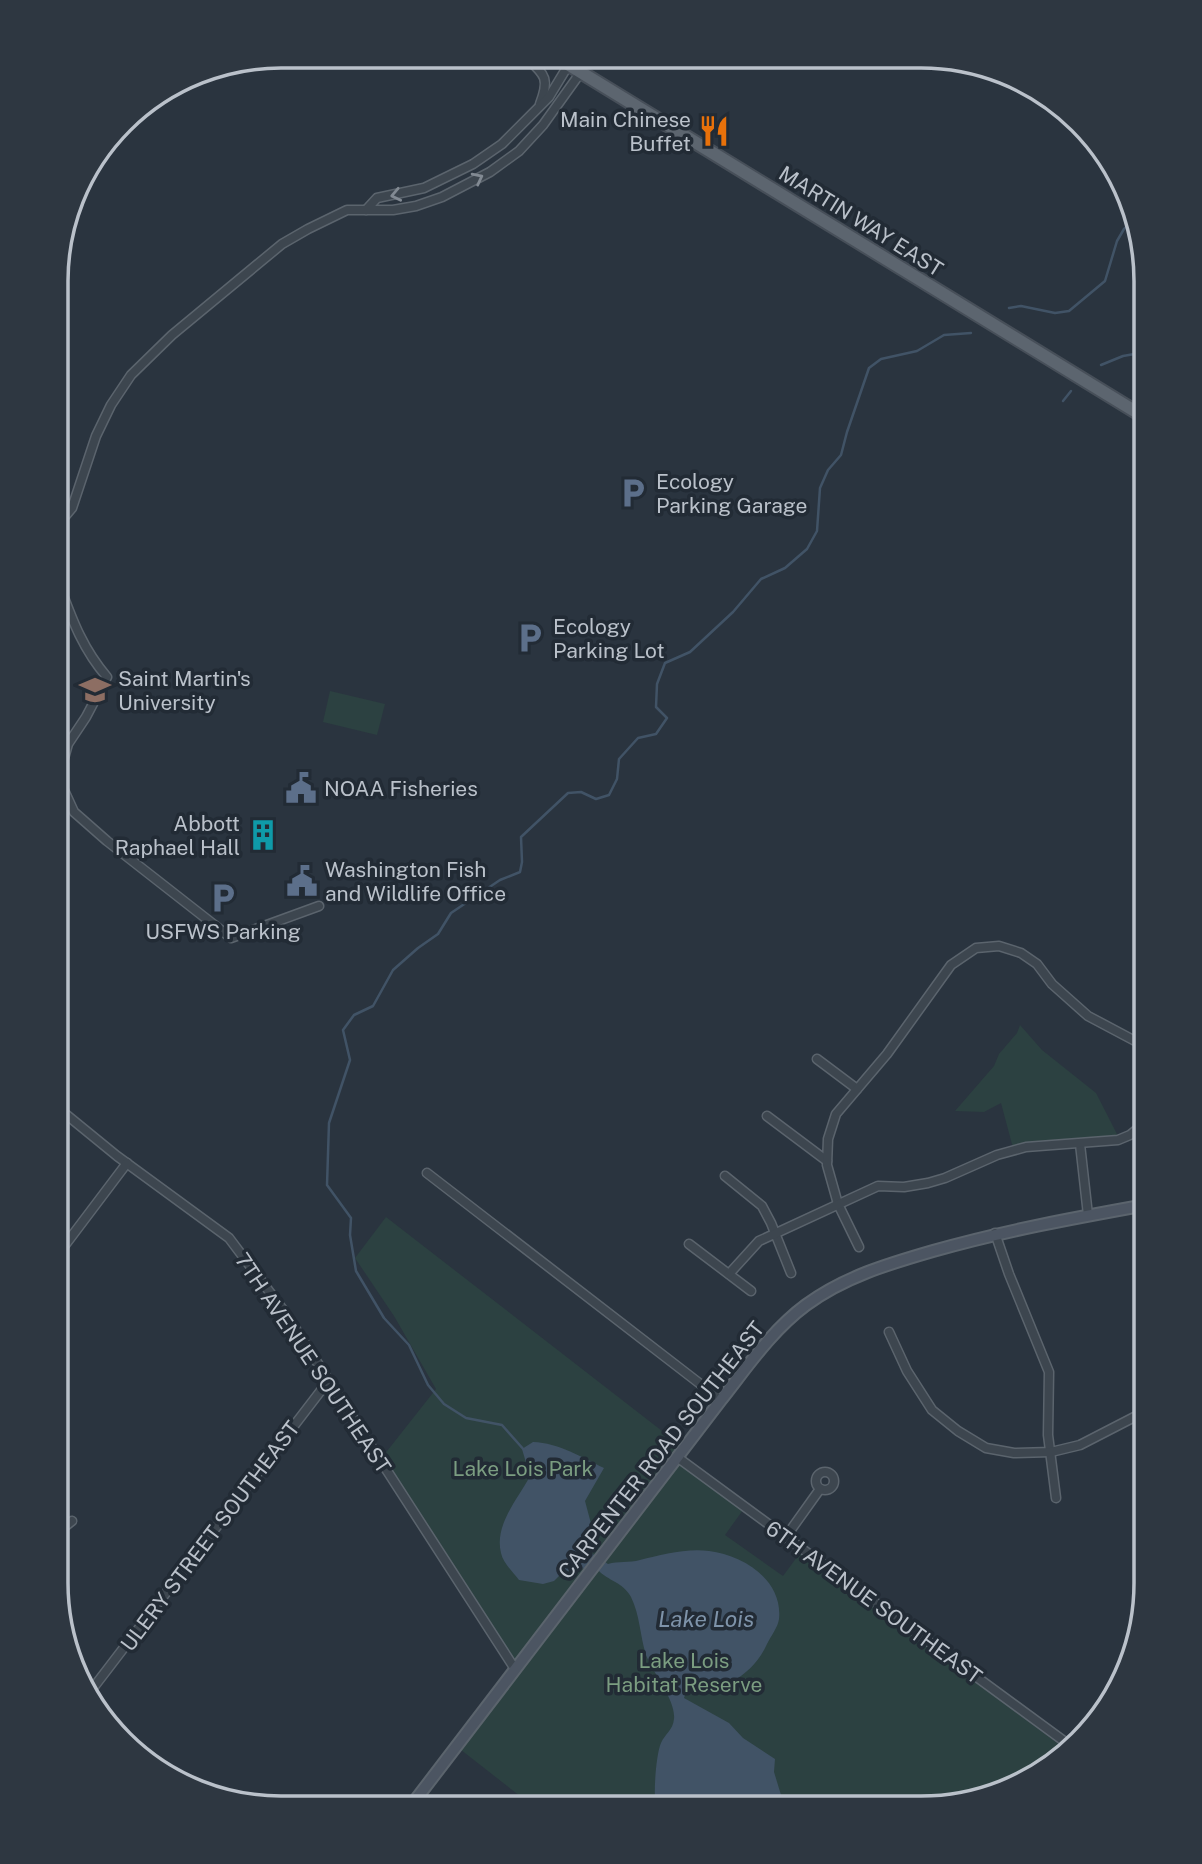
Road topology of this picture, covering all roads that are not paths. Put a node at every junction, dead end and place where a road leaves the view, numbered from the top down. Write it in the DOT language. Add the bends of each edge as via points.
graph roads {
  1 [pos="538,69"];
  2 [pos="566,69"];
  3 [pos="576,69"];
  4 [pos="581,72"];
  5 [pos="537,111"];
  6 [pos="366,210"];
  7 [pos="1134,411"];
  8 [pos="68,513"];
  9 [pos="68,608"];
  10 [pos="68,744"];
  11 [pos="68,799"];
  12 [pos="319,906"];
  13 [pos="1133,1040"];
  14 [pos="817,1059"];
  15 [pos="857,1089"];
  16 [pos="68,1116"];
  17 [pos="767,1116"];
  18 [pos="1133,1132"];
  19 [pos="1080,1144"];
  20 [pos="827,1161"];
  21 [pos="127,1163"];
  22 [pos="426,1173"];
  23 [pos="725,1176"];
  24 [pos="838,1204"];
  25 [pos="1133,1207"];
  26 [pos="1088,1215"];
  27 [pos="995,1233"];
  28 [pos="775,1234"];
  29 [pos="68,1242"];
  30 [pos="689,1244"];
  31 [pos="859,1248"];
  32 [pos="791,1273"];
  33 [pos="729,1274"];
  34 [pos="751,1291"];
  35 [pos="889,1332"];
  36 [pos="329,1380"];
  37 [pos="721,1400"];
  38 [pos="1133,1418"];
  39 [pos="1051,1452"];
  40 [pos="677,1457"];
  41 [pos="820,1489"];
  42 [pos="1056,1498"];
  43 [pos="72,1521"];
  44 [pos="68,1524"];
  45 [pos="785,1538"];
  46 [pos="515,1669"];
  47 [pos="95,1685"];
  48 [pos="1063,1740"];
  49 [pos="418,1796"];
  1 -- 5 [label="street" via="546,88"];
  2 -- 5 [label="street"];
  3 -- 4 [label="main road, MARTIN WAY EAST"];
  6 -- 4 [label="street, one-way" via="416,206 490,172 535,134"];
  4 -- 7 [label="main road, MARTIN WAY EAST"];
  5 -- 6 [label="street, one-way" via="473,164 424,188 377,198"];
  6 -- 8 [label="street" via="347,210 282,244 149,355 111,405"];
  9 -- 10 [label="street" via="90,657 107,677"];
  11 -- 12 [label="street" via="74,812 107,841 231,938"];
  13 -- 15 [label="street" via="1088,1016 1021,953 999,946 976,948 951,965 916,1017"];
  14 -- 15 [label="street"];
  15 -- 20 [label="street" via="836,1114"];
  16 -- 21 [label="street, 7TH AVENUE SOUTHEAST"];
  17 -- 20 [label="street"];
  18 -- 19 [label="street" via="1118,1140"];
  19 -- 24 [label="street" via="1013,1150 945,1178 904,1187 878,1186"];
  19 -- 26 [label="street"];
  20 -- 24 [label="street"];
  21 -- 29 [label="street"];
  21 -- 36 [label="street, 7TH AVENUE SOUTHEAST" via="229,1238"];
  22 -- 37 [label="street"];
  23 -- 28 [label="street" via="762,1206"];
  24 -- 28 [label="street"];
  24 -- 31 [label="street"];
  25 -- 26 [label="main road, CARPENTER ROAD SOUTHEAST"];
  26 -- 27 [label="main road, CARPENTER ROAD SOUTHEAST"];
  27 -- 37 [label="main road, CARPENTER ROAD SOUTHEAST" via="841,1283 788,1321"];
  27 -- 39 [label="street" via="1049,1372"];
  28 -- 32 [label="street"];
  28 -- 33 [label="street" via="759,1241"];
  30 -- 33 [label="street"];
  33 -- 34 [label="street"];
  35 -- 39 [label="street" via="932,1410 958,1431 986,1448"];
  36 -- 46 [label="street, 7TH AVENUE SOUTHEAST"];
  36 -- 47 [label="street, ULERY STREET SOUTHEAST"];
  37 -- 40 [label="main road, CARPENTER ROAD SOUTHEAST"];
  38 -- 39 [label="street" via="1080,1445"];
  39 -- 42 [label="street"];
  40 -- 45 [label="street, 6TH AVENUE SOUTHEAST"];
  40 -- 46 [label="main road, CARPENTER ROAD SOUTHEAST"];
  41 -- 45 [label="street"];
  43 -- 44 [label="street"];
  45 -- 48 [label="street, 6TH AVENUE SOUTHEAST"];
  46 -- 49 [label="main road, CARPENTER ROAD SOUTHEAST"];
}
